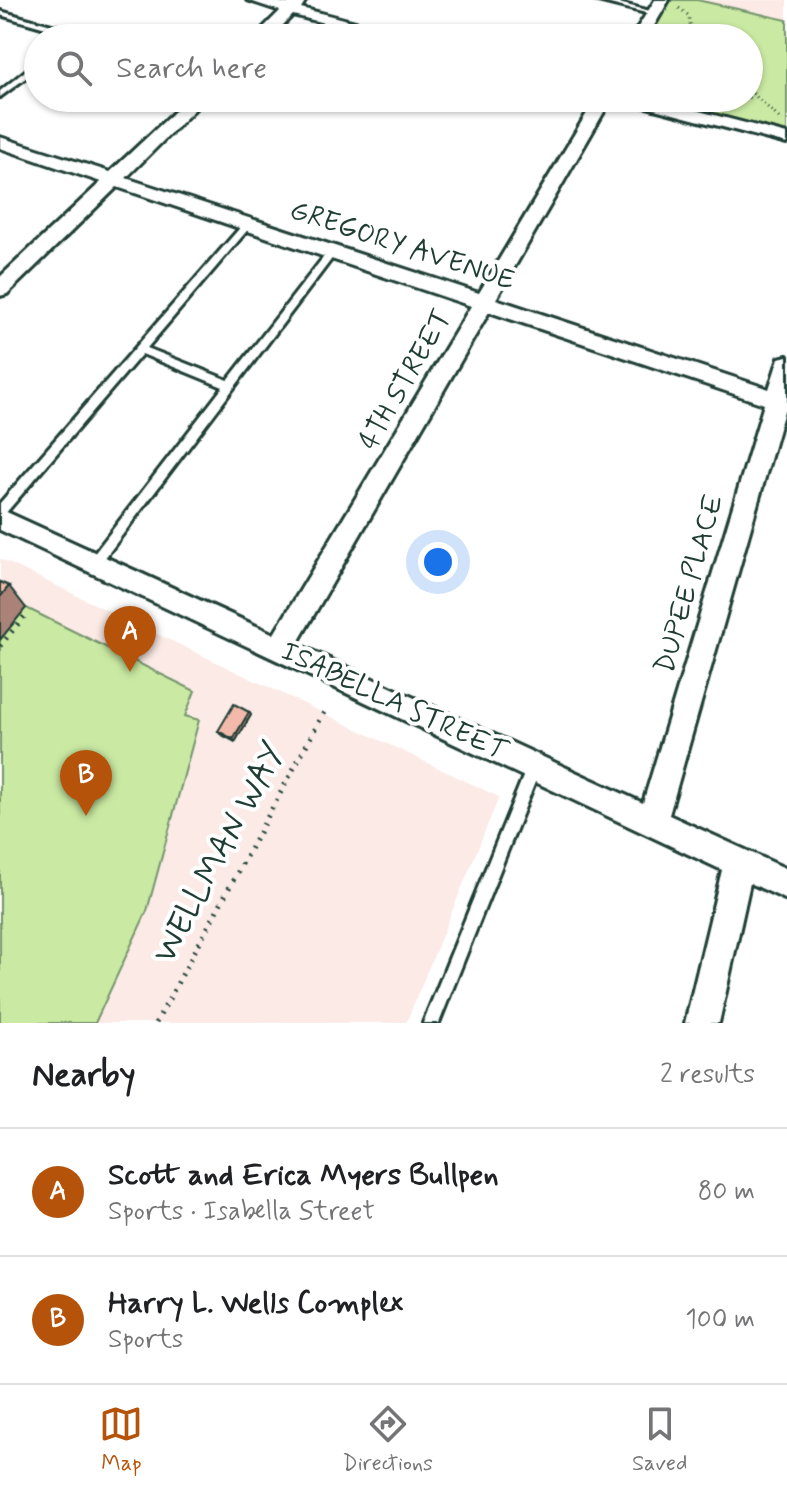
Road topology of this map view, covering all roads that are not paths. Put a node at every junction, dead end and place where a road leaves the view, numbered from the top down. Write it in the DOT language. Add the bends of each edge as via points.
graph roads {
  1 [pos="254,0"];
  2 [pos="598,0"];
  3 [pos="295,5"];
  4 [pos="658,6"];
  5 [pos="0,13"];
  6 [pos="36,24"];
  7 [pos="275,24"];
  8 [pos="355,24"];
  9 [pos="647,24"];
  10 [pos="24,76"];
  11 [pos="0,95"];
  12 [pos="183,112"];
  13 [pos="596,112"];
  14 [pos="684,112"];
  15 [pos="787,139"];
  16 [pos="0,142"];
  17 [pos="114,179"];
  18 [pos="248,224"];
  19 [pos="332,252"];
  20 [pos="0,289"];
  21 [pos="484,302"];
  22 [pos="140,349"];
  23 [pos="787,364"];
  24 [pos="230,385"];
  25 [pos="782,401"];
  26 [pos="0,511"];
  27 [pos="0,519"];
  28 [pos="94,563"];
  29 [pos="280,649"];
  30 [pos="534,767"];
  31 [pos="652,822"];
  32 [pos="739,863"];
  33 [pos="787,885"];
  34 [pos="431,1023"];
  35 [pos="702,1023"];
  1 -- 3 [label="street"];
  2 -- 4 [label="lane"];
  3 -- 7 [label="street"];
  3 -- 8 [label="street"];
  4 -- 9 [label="street"];
  5 -- 6 [label="lane"];
  10 -- 11 [label="lane"];
  12 -- 17 [label="street"];
  13 -- 21 [label="street, 4TH STREET"];
  14 -- 15 [label="street"];
  16 -- 17 [label="street, GREGORY AVENUE"];
  17 -- 18 [label="street, GREGORY AVENUE"];
  17 -- 20 [label="street"];
  18 -- 19 [label="street, GREGORY AVENUE"];
  18 -- 22 [label="lane"];
  19 -- 21 [label="street, GREGORY AVENUE"];
  19 -- 24 [label="lane"];
  21 -- 25 [label="street, GREGORY AVENUE"];
  21 -- 29 [label="street, 4TH STREET"];
  22 -- 24 [label="lane"];
  22 -- 26 [label="lane"];
  23 -- 25 [label="street, DUPEE PLACE"];
  24 -- 28 [label="lane"];
  25 -- 31 [label="street, DUPEE PLACE"];
  27 -- 28 [label="street, ISABELLA STREET"];
  28 -- 29 [label="street, ISABELLA STREET"];
  29 -- 30 [label="street, ISABELLA STREET"];
  30 -- 31 [label="street, ISABELLA STREET"];
  30 -- 34 [label="lane"];
  31 -- 32 [label="street, ISABELLA STREET"];
  32 -- 33 [label="street, ISABELLA STREET"];
  32 -- 35 [label="street"];
}
